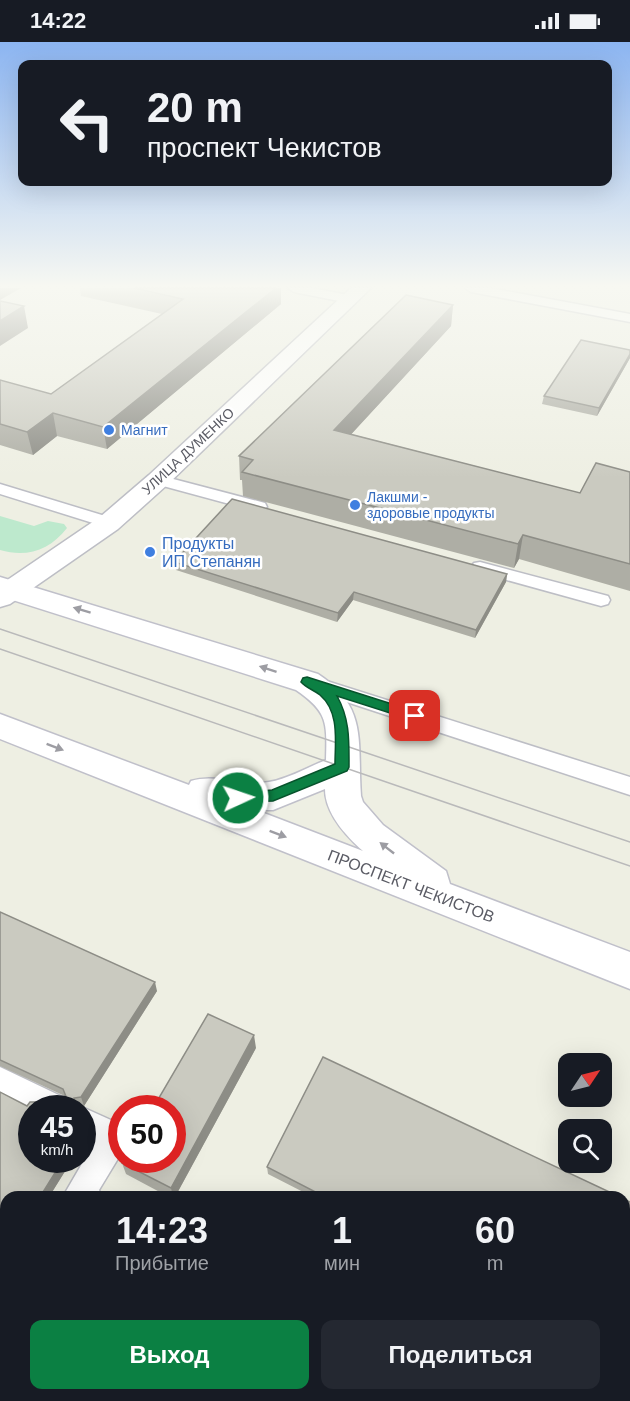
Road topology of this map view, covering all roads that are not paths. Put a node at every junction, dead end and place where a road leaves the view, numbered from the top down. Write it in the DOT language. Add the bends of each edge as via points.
graph roads {
  1 [pos="295,351"];
  2 [pos="158,480"];
  3 [pos="0,489"];
  4 [pos="272,511"];
  5 [pos="109,523"];
  6 [pos="465,563"];
  7 [pos="4,591"];
  8 [pos="601,600"];
  9 [pos="307,682"];
  10 [pos="0,726"];
  11 [pos="342,767"];
  12 [pos="125,774"];
  13 [pos="630,786"];
  14 [pos="507,923"];
  15 [pos="630,971"];
  16 [pos="0,1082"];
  17 [pos="28,1095"];
  18 [pos="96,1129"];
  19 [pos="96,1169"];
  20 [pos="94,1173"];
  21 [pos="84,1191"];
  1 -- 2 [label="main road, УЛИЦА ДУМЕНКО"];
  2 -- 4 [label="lane"];
  2 -- 5 [label="main road, УЛИЦА ДУМЕНКО"];
  3 -- 5 [label="lane"];
  5 -- 7 [label="main road, УЛИЦА ДУМЕНКО"];
  6 -- 8 [label="lane"];
  9 -- 7 [label="main road, ПРОСПЕКТ ЧЕКИСТОВ, one-way"];
  9 -- 11 [label="main road, ПРОСПЕКТ ЧЕКИСТОВ" via="332,699 340,715"];
  9 -- 13 [label="lane"];
  10 -- 12 [label="main road, ПРОСПЕКТ ЧЕКИСТОВ, one-way"];
  11 -- 12 [label="main road, ПРОСПЕКТ ЧЕКИСТОВ" via="273,796 238,798"];
  14 -- 11 [label="main road, ПРОСПЕКТ ЧЕКИСТОВ, one-way" via="425,878 357,822 344,800"];
  12 -- 14 [label="main road, ПРОСПЕКТ ЧЕКИСТОВ, one-way"];
  14 -- 15 [label="main road"];
  16 -- 17 [label="lane"];
  18 -- 19 [label="lane" via="114,1137"];
  20 -- 21 [label="lane"];
}
